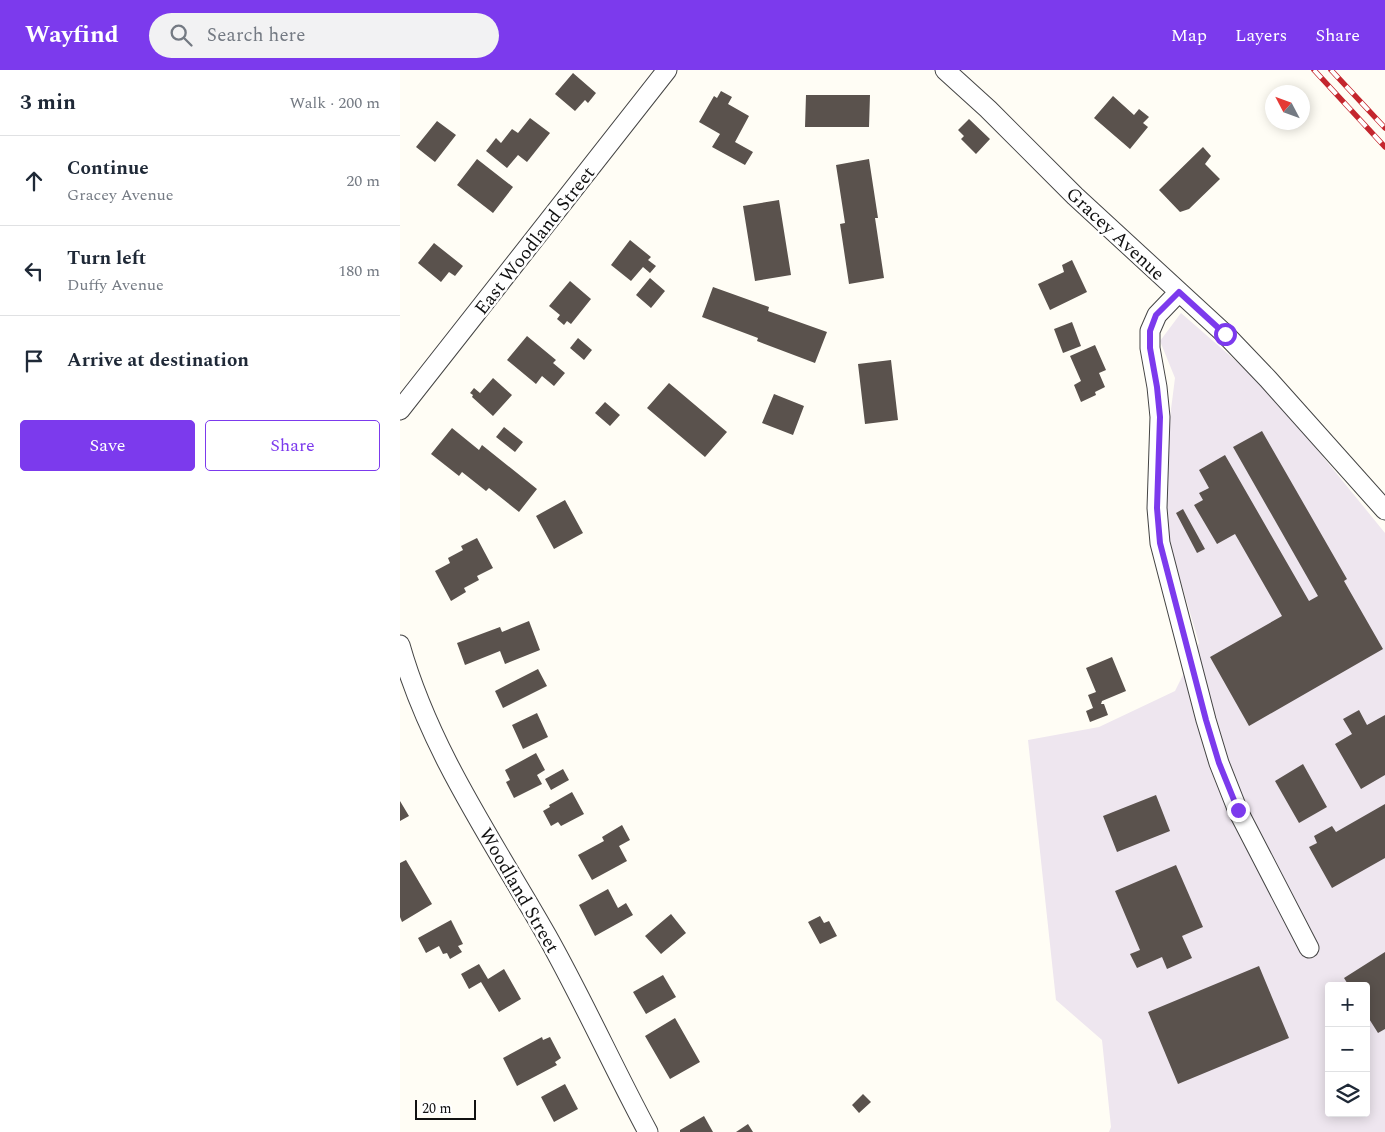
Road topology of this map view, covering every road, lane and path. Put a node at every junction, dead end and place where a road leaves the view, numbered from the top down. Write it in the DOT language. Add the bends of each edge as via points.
graph roads {
  1 [pos="667,70"];
  2 [pos="945,70"];
  3 [pos="1179,292"];
  4 [pos="400,410"];
  5 [pos="1385,510"];
  6 [pos="400,645"];
  7 [pos="1309,948"];
  8 [pos="648,1132"];
  1 -- 4 [label="street, East Woodland Street"];
  2 -- 3 [label="street, Gracey Avenue"];
  3 -- 5 [label="street, Gracey Avenue" via="1268,379"];
  3 -- 7 [label="street" via="1156,315 1150,331 1160,417 1157,508 1160,543 1219,763 1238,810"];
  6 -- 8 [label="street, Woodland Street" via="426,719 451,772 569,976"];
}
